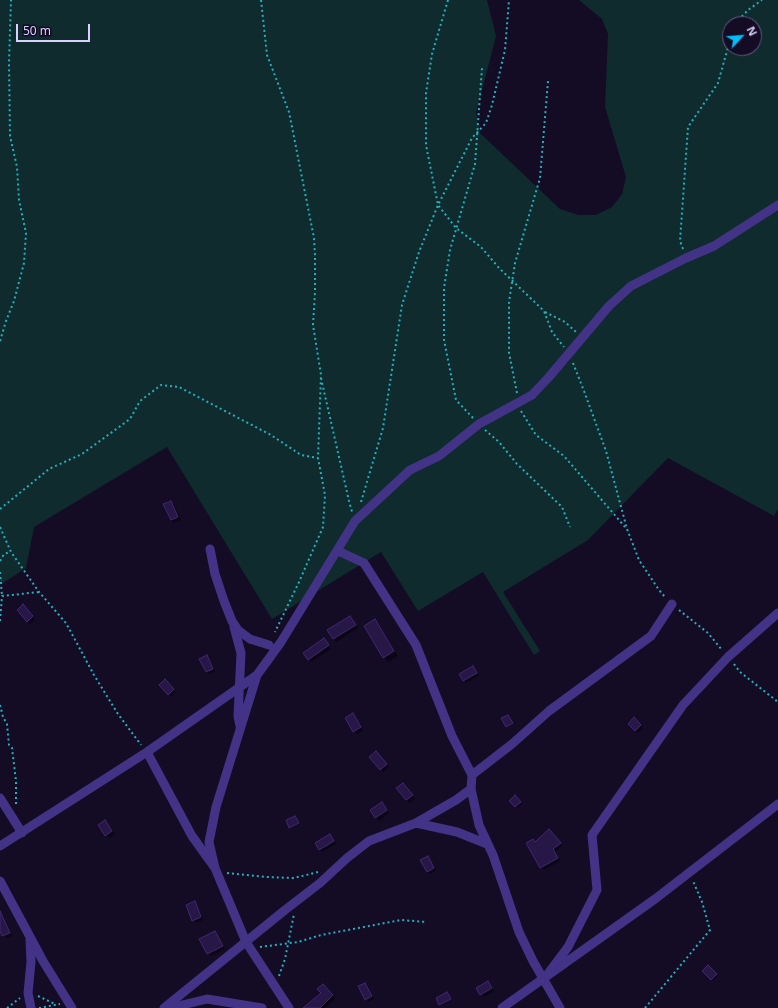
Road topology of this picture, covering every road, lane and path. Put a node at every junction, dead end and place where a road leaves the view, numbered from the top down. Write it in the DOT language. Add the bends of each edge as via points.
graph roads {
  1 [pos="11,0"];
  2 [pos="261,0"];
  3 [pos="448,0"];
  4 [pos="509,0"];
  5 [pos="762,0"];
  6 [pos="742,16"];
  7 [pos="726,56"];
  8 [pos="482,68"];
  9 [pos="548,81"];
  10 [pos="477,133"];
  11 [pos="438,205"];
  12 [pos="778,205"];
  13 [pos="456,228"];
  14 [pos="686,258"];
  15 [pos="512,281"];
  16 [pos="544,311"];
  17 [pos="582,338"];
  18 [pos="0,341"];
  19 [pos="568,354"];
  20 [pos="321,375"];
  21 [pos="519,402"];
  22 [pos="479,424"];
  23 [pos="318,458"];
  24 [pos="360,504"];
  25 [pos="0,509"];
  26 [pos="355,521"];
  27 [pos="0,527"];
  28 [pos="570,527"];
  29 [pos="627,529"];
  30 [pos="210,549"];
  31 [pos="338,551"];
  32 [pos="11,552"];
  33 [pos="0,561"];
  34 [pos="0,572"];
  35 [pos="39,592"];
  36 [pos="2,596"];
  37 [pos="672,604"];
  38 [pos="778,613"];
  39 [pos="0,621"];
  40 [pos="232,621"];
  41 [pos="269,645"];
  42 [pos="256,675"];
  43 [pos="240,686"];
  44 [pos="0,705"];
  45 [pos="241,728"];
  46 [pos="147,752"];
  47 [pos="472,775"];
  48 [pos="471,789"];
  49 [pos="0,798"];
  50 [pos="778,804"];
  51 [pos="10,814"];
  52 [pos="416,823"];
  53 [pos="22,833"];
  54 [pos="487,844"];
  55 [pos="0,846"];
  56 [pos="215,867"];
  57 [pos="337,868"];
  58 [pos="690,873"];
  59 [pos="0,881"];
  60 [pos="295,911"];
  61 [pos="427,922"];
  62 [pos="30,936"];
  63 [pos="288,942"];
  64 [pos="249,945"];
  65 [pos="544,979"];
  66 [pos="275,987"];
  67 [pos="70,1006"];
  68 [pos="166,1007"];
  69 [pos="286,1007"];
  70 [pos="31,1008"];
  71 [pos="36,1008"];
  72 [pos="262,1008"];
  73 [pos="502,1008"];
  74 [pos="560,1008"];
  75 [pos="645,1008"];
  1 -- 18 [label="path" via="10,136 26,233 24,263"];
  2 -- 20 [label="path" via="267,55 289,112 310,217 315,256 312,325"];
  3 -- 11 [label="path" via="432,54 426,93 426,145"];
  4 -- 10 [label="path" via="505,50 492,105 486,122"];
  5 -- 6 [label="path"];
  7 -- 14 [label="path" via="718,83 688,127 680,241"];
  8 -- 10 [label="path"];
  9 -- 15 [label="path" via="540,178"];
  10 -- 11 [label="path" via="472,138"];
  10 -- 13 [label="path" via="475,164"];
  11 -- 13 [label="path"];
  11 -- 24 [label="path" via="402,305 383,428"];
  12 -- 14 [label="street" via="714,246"];
  13 -- 15 [label="path" via="481,247"];
  13 -- 22 [label="path" via="444,288 444,340 456,400"];
  14 -- 17 [label="street" via="631,286 609,306"];
  15 -- 16 [label="path"];
  15 -- 21 [label="path" via="509,302 509,353"];
  16 -- 17 [label="path" via="565,322"];
  16 -- 19 [label="path" via="552,332"];
  17 -- 19 [label="street"];
  19 -- 21 [label="street" via="532,395"];
  19 -- 29 [label="path" via="606,451"];
  20 -- 23 [label="path"];
  20 -- 26 [label="path"];
  21 -- 22 [label="street"];
  21 -- 29 [label="path" via="521,414 536,435 564,456"];
  22 -- 26 [label="street" via="439,456 410,470"];
  22 -- 28 [label="path" via="562,507"];
  23 -- 25 [label="path" via="301,455 271,435 179,388 161,385 140,401 130,419 82,454 49,469"];
  23 -- 41 [label="path" via="326,495 323,526"];
  26 -- 31 [label="street"];
  27 -- 32 [label="path"];
  29 -- 37 [label="path" via="639,560 658,590"];
  30 -- 40 [label="street" via="215,574"];
  31 -- 42 [label="street" via="281,642"];
  31 -- 47 [label="street" via="364,563 416,645 452,736"];
  32 -- 33 [label="path" via="4,554"];
  32 -- 35 [label="path"];
  34 -- 36 [label="path"];
  35 -- 36 [label="path"];
  35 -- 46 [label="path" via="66,623 114,707"];
  36 -- 39 [label="path"];
  37 -- 47 [label="street" via="651,636 549,711"];
  38 -- 65 [label="street" via="728,658 683,705 592,835 597,890 568,947"];
  40 -- 41 [label="street" via="238,630 250,639"];
  40 -- 43 [label="street" via="241,653"];
  42 -- 43 [label="street"];
  42 -- 45 [label="street"];
  43 -- 45 [label="street" via="238,716"];
  43 -- 46 [label="street"];
  44 -- 51 [label="path" via="7,724 16,781 16,808"];
  45 -- 56 [label="street" via="216,807 209,842"];
  46 -- 53 [label="street"];
  46 -- 56 [label="street" via="192,836"];
  47 -- 48 [label="street"];
  48 -- 52 [label="street"];
  48 -- 54 [label="street" via="479,825"];
  49 -- 51 [label="street"];
  50 -- 58 [label="street"];
  51 -- 53 [label="street"];
  52 -- 54 [label="street" via="457,832"];
  52 -- 57 [label="street" via="369,842"];
  53 -- 55 [label="street"];
  54 -- 65 [label="street" via="520,932"];
  56 -- 57 [label="path" via="226,873 266,878 294,878"];
  56 -- 64 [label="street"];
  57 -- 64 [label="street"];
  58 -- 65 [label="street"];
  58 -- 75 [label="path" via="710,930"];
  59 -- 62 [label="street"];
  60 -- 63 [label="path"];
  61 -- 63 [label="path" via="401,920"];
  62 -- 67 [label="street"];
  62 -- 70 [label="street" via="28,993"];
  63 -- 64 [label="path"];
  63 -- 66 [label="path"];
  64 -- 66 [label="street"];
  64 -- 68 [label="street"];
  65 -- 73 [label="street"];
  65 -- 74 [label="street"];
  66 -- 69 [label="street"];
  67 -- 71 [label="path" via="55,1004"];
  68 -- 72 [label="street" via="207,999"];
}
